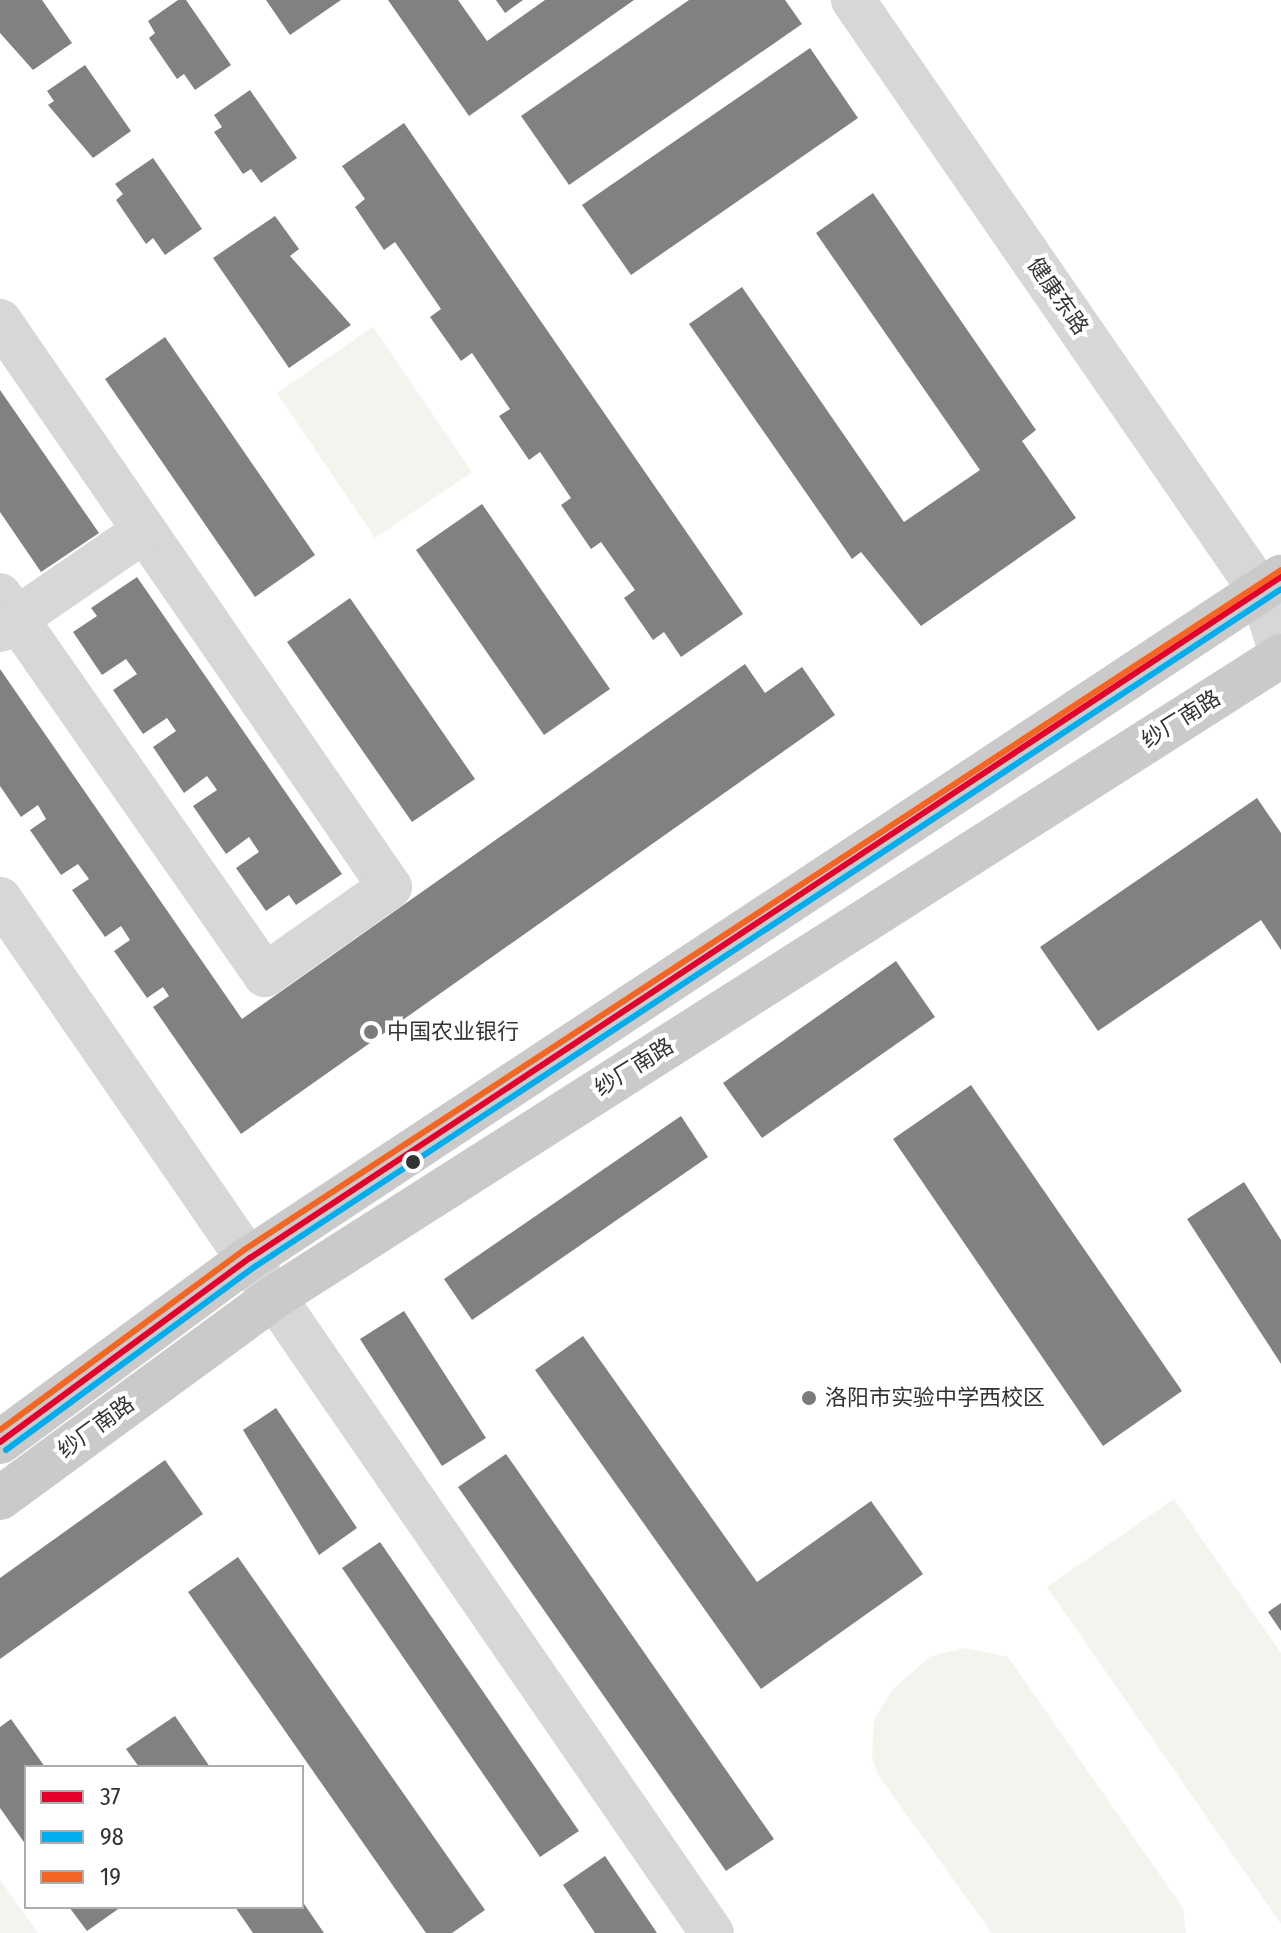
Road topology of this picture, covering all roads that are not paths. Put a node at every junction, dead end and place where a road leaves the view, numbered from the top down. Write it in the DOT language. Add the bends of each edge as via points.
graph roads {
  1 [pos="853,0"];
  2 [pos="867,0"];
  3 [pos="0,321"];
  4 [pos="144,531"];
  5 [pos="1276,584"];
  6 [pos="5,615"];
  7 [pos="1281,655"];
  8 [pos="0,899"];
  9 [pos="250,1258"];
  10 [pos="276,1296"];
  11 [pos="0,1442"];
  12 [pos="0,1498"];
  13 [pos="712,1933"];
  1 -- 5 [label="street, 健康东路"];
  2 -- 5 [label="street, 健康东路"];
  3 -- 4 [label="street"];
  4 -- 6 [label="street"];
  4 -- 6 [label="street" via="390,887 265,975"];
  5 -- 7 [label="street"];
  5 -- 9 [label="main road, 纱厂南路"];
  7 -- 10 [label="main road, 纱厂南路"];
  8 -- 9 [label="street"];
  9 -- 10 [label="street"];
  9 -- 11 [label="main road, 纱厂南路"];
  10 -- 12 [label="main road, 纱厂南路"];
  10 -- 13 [label="street"];
}
